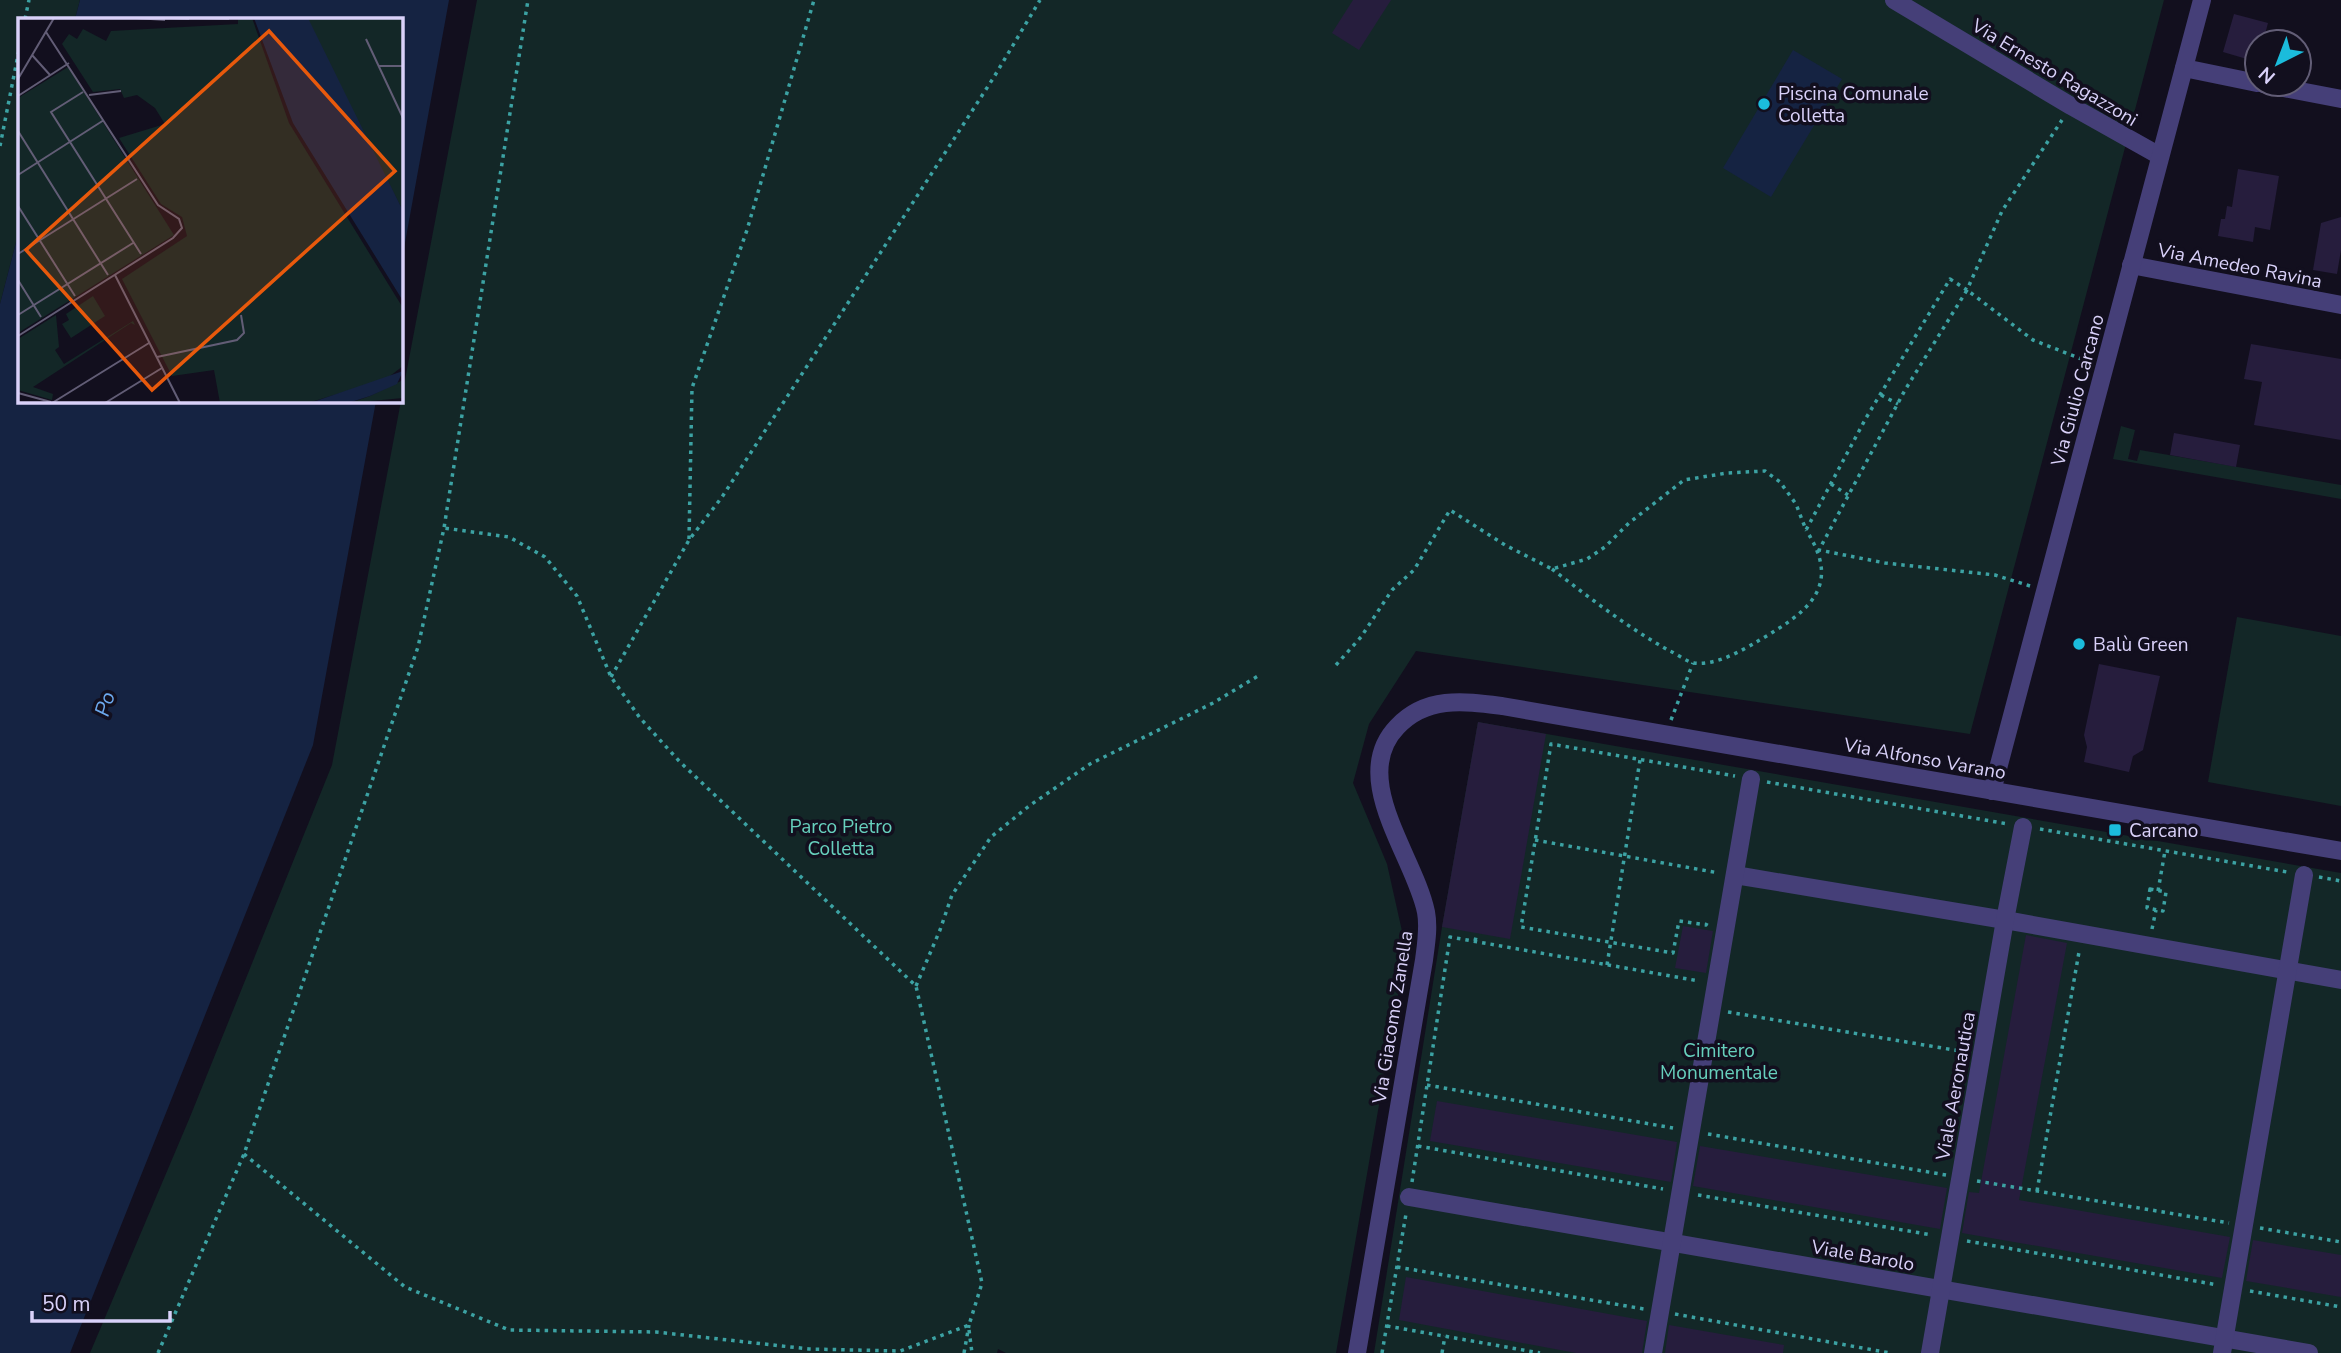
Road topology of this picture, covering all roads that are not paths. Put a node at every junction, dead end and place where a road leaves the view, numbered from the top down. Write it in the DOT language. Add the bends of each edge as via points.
graph roads {
  1 [pos="1894,0"];
  2 [pos="2202,0"];
  3 [pos="2184,68"];
  4 [pos="2243,80"];
  5 [pos="2313,94"];
  6 [pos="2341,99"];
  7 [pos="2160,156"];
  8 [pos="2131,265"];
  9 [pos="2341,305"];
  10 [pos="1502,706"];
  11 [pos="1751,779"];
  12 [pos="1992,790"];
  13 [pos="2023,827"];
  14 [pos="2341,851"];
  15 [pos="1735,875"];
  16 [pos="2304,875"];
  17 [pos="2005,920"];
  18 [pos="2287,970"];
  19 [pos="2341,979"];
  20 [pos="1409,1197"];
  21 [pos="1671,1244"];
  22 [pos="1941,1290"];
  23 [pos="2223,1345"];
  24 [pos="1357,1353"];
  25 [pos="1653,1353"];
  26 [pos="1930,1353"];
  27 [pos="2309,1353"];
  1 -- 7 [label="street, Via Ernesto Ragazzoni"];
  2 -- 3 [label="street, Via Giulio Carcano"];
  3 -- 4 [label="street"];
  3 -- 7 [label="street, Via Giulio Carcano"];
  5 -- 6 [label="street"];
  7 -- 8 [label="street, Via Giulio Carcano"];
  8 -- 9 [label="street, Via Amedeo Ravina"];
  8 -- 12 [label="street, Via Giulio Carcano"];
  10 -- 12 [label="street, Via Alfonso Varano"];
  10 -- 24 [label="street, Via Giacomo Zanella" via="1459,701 1420,709 1390,734 1382,751 1380,787 1422,895 1427,928"];
  11 -- 15 [label="street"];
  12 -- 14 [label="street, Via Alfonso Varano"];
  13 -- 17 [label="street, Viale Aeronautica"];
  15 -- 17 [label="street"];
  15 -- 21 [label="street"];
  16 -- 18 [label="street"];
  17 -- 18 [label="street"];
  17 -- 22 [label="street, Viale Aeronautica"];
  18 -- 19 [label="street"];
  18 -- 23 [label="street"];
  20 -- 21 [label="street, Viale Barolo"];
  21 -- 22 [label="street, Viale Barolo"];
  21 -- 25 [label="street"];
  22 -- 23 [label="street, Viale Barolo"];
  22 -- 26 [label="street, Viale Aeronautica"];
  23 -- 27 [label="street, Viale Barolo"];
}
